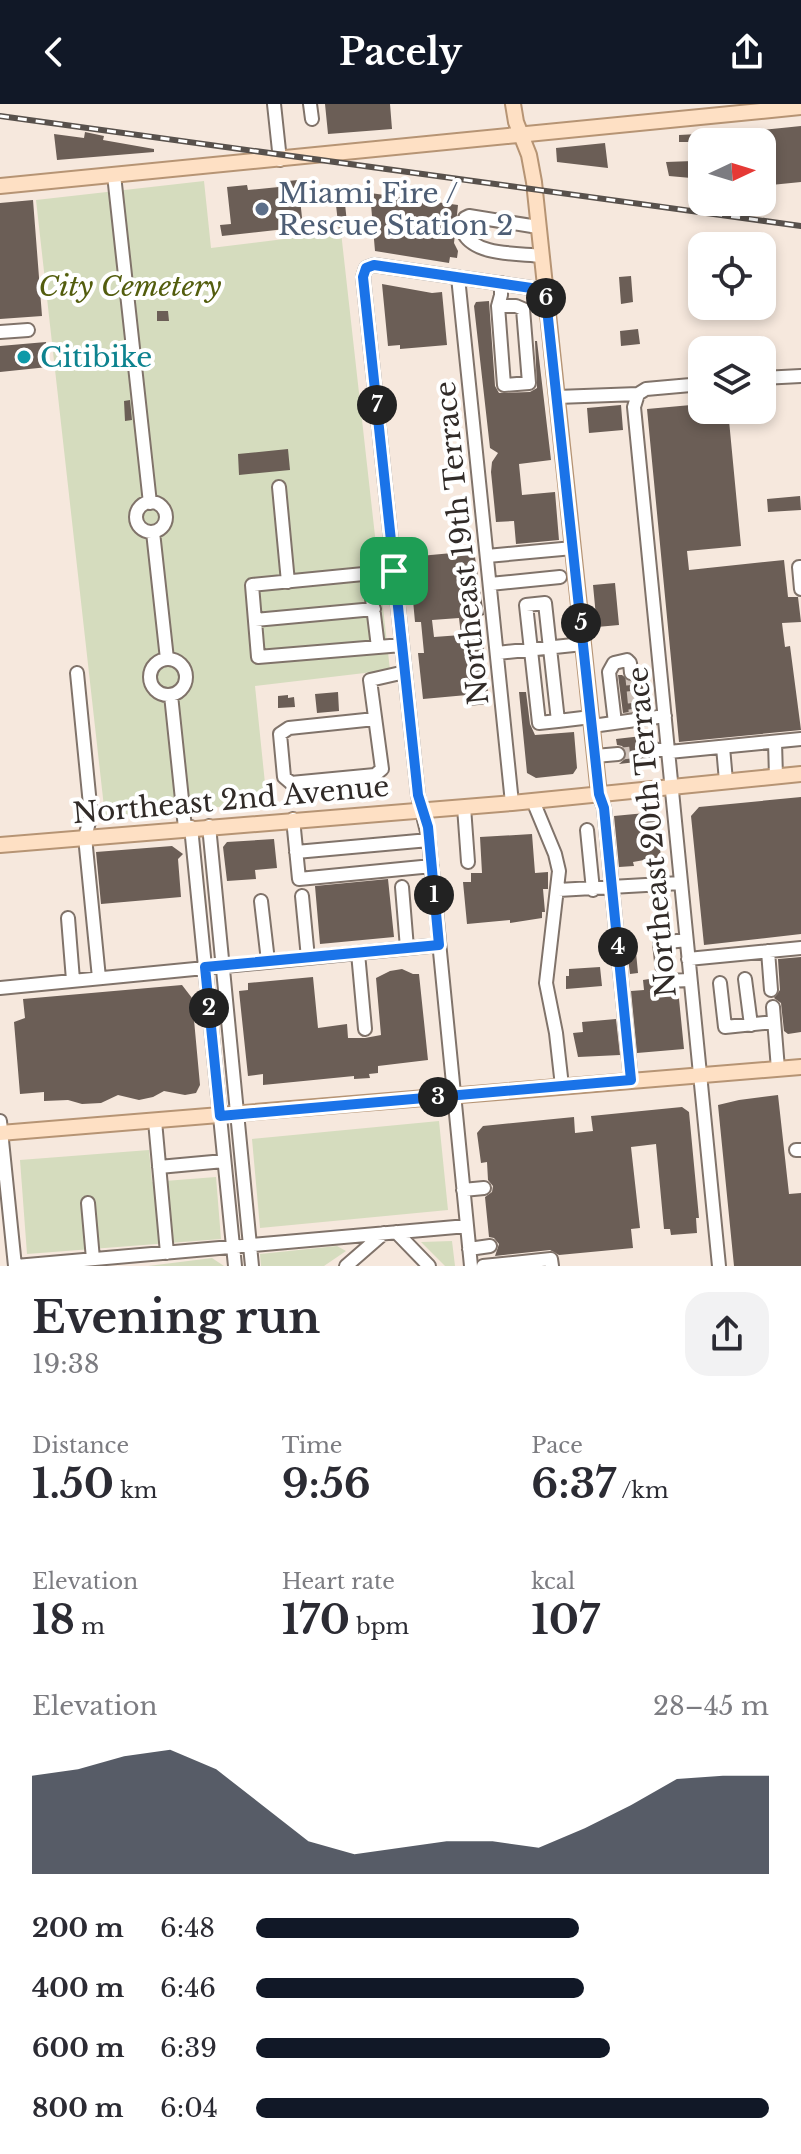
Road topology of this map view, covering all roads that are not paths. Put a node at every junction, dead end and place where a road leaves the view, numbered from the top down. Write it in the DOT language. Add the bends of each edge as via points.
graph roads {
  1 [pos="274,104"];
  2 [pos="310,104"];
  3 [pos="513,104"];
  4 [pos="801,107"];
  5 [pos="748,108"];
  6 [pos="312,119"];
  7 [pos="521,135"];
  8 [pos="280,160"];
  9 [pos="114,175"];
  10 [pos="0,186"];
  11 [pos="538,227"];
  12 [pos="542,256"];
  13 [pos="458,277"];
  14 [pos="501,283"];
  15 [pos="545,290"];
  16 [pos="498,306"];
  17 [pos="28,330"];
  18 [pos="0,332"];
  19 [pos="550,332"];
  20 [pos="525,335"];
  21 [pos="801,376"];
  22 [pos="776,377"];
  23 [pos="688,385"];
  24 [pos="638,394"];
  25 [pos="557,397"];
  26 [pos="279,487"];
  27 [pos="150,503"];
  28 [pos="153,532"];
  29 [pos="573,548"];
  30 [pos="487,556"];
  31 [pos="801,567"];
  32 [pos="394,571"];
  33 [pos="369,574"];
  34 [pos="560,577"];
  35 [pos="288,582"];
  36 [pos="490,584"];
  37 [pos="801,589"];
  38 [pos="374,609"];
  39 [pos="255,620"];
  40 [pos="583,644"];
  41 [pos="402,645"];
  42 [pos="378,647"];
  43 [pos="550,647"];
  44 [pos="530,649"];
  45 [pos="497,653"];
  46 [pos="167,659"];
  47 [pos="405,672"];
  48 [pos="77,673"];
  49 [pos="631,673"];
  50 [pos="171,695"];
  51 [pos="665,716"];
  52 [pos="375,719"];
  53 [pos="558,721"];
  54 [pos="592,722"];
  55 [pos="615,723"];
  56 [pos="801,739"];
  57 [pos="775,742"];
  58 [pos="723,747"];
  59 [pos="669,750"];
  60 [pos="644,751"];
  61 [pos="618,754"];
  62 [pos="595,756"];
  63 [pos="801,774"];
  64 [pos="776,777"];
  65 [pos="726,781"];
  66 [pos="672,787"];
  67 [pos="599,794"];
  68 [pos="533,801"];
  69 [pos="512,803"];
  70 [pos="464,807"];
  71 [pos="424,811"];
  72 [pos="293,819"];
  73 [pos="209,826"];
  74 [pos="188,828"];
  75 [pos="587,830"];
  76 [pos="85,837"];
  77 [pos="429,840"];
  78 [pos="408,842"];
  79 [pos="0,845"];
  80 [pos="296,852"];
  81 [pos="468,862"];
  82 [pos="432,866"];
  83 [pos="410,869"];
  84 [pos="681,883"];
  85 [pos="402,887"];
  86 [pos="612,889"];
  87 [pos="558,890"];
  88 [pos="593,890"];
  89 [pos="302,896"];
  90 [pos="261,901"];
  91 [pos="68,918"];
  92 [pos="686,940"];
  93 [pos="439,945"];
  94 [pos="407,948"];
  95 [pos="801,948"];
  96 [pos="768,951"];
  97 [pos="358,953"];
  98 [pos="308,958"];
  99 [pos="688,959"];
  100 [pos="268,961"];
  101 [pos="222,965"];
  102 [pos="205,967"];
  103 [pos="99,978"];
  104 [pos="745,979"];
  105 [pos="73,980"];
  106 [pos="690,980"];
  107 [pos="720,983"];
  108 [pos="0,988"];
  109 [pos="771,990"];
  110 [pos="773,1007"];
  111 [pos="774,1022"];
  112 [pos="751,1025"];
  113 [pos="365,1029"];
  114 [pos="801,1067"];
  115 [pos="778,1069"];
  116 [pos="699,1075"];
  117 [pos="631,1080"];
  118 [pos="562,1086"];
  119 [pos="454,1096"];
  120 [pos="237,1114"];
  121 [pos="220,1116"];
  122 [pos="155,1121"];
  123 [pos="0,1129"];
  124 [pos="224,1161"];
  125 [pos="159,1167"];
  126 [pos="484,1188"];
  127 [pos="463,1190"];
  128 [pos="88,1203"];
  129 [pos="467,1226"];
  130 [pos="390,1233"];
  131 [pos="250,1246"];
  132 [pos="490,1246"];
  133 [pos="233,1247"];
  134 [pos="469,1249"];
  135 [pos="167,1253"];
  136 [pos="83,1262"];
  137 [pos="114,1262"];
  138 [pos="551,1263"];
  139 [pos="16,1266"];
  140 [pos="235,1266"];
  141 [pos="252,1266"];
  142 [pos="346,1266"];
  143 [pos="429,1266"];
  144 [pos="471,1266"];
  145 [pos="483,1266"];
  146 [pos="719,1266"];
  1 -- 8 [label="street"];
  2 -- 6 [label="street"];
  3 -- 7 [label="main road"];
  4 -- 5 [label="main road"];
  5 -- 7 [label="main road"];
  7 -- 8 [label="main road"];
  7 -- 11 [label="main road" via="529,155"];
  8 -- 9 [label="main road"];
  9 -- 10 [label="main road"];
  9 -- 27 [label="street"];
  11 -- 12 [label="main road"];
  11 -- 12 [label="street" via="469,216 463,232 471,245"];
  12 -- 15 [label="main road"];
  13 -- 14 [label="street"];
  13 -- 30 [label="street, Northeast 19th Terrace"];
  13 -- 32 [label="street" via="374,265 363,277"];
  14 -- 15 [label="street"];
  14 -- 16 [label="street"];
  15 -- 19 [label="main road"];
  16 -- 20 [label="street" via="523,309"];
  16 -- 20 [label="street" via="504,385 529,383"];
  17 -- 18 [label="street"];
  19 -- 20 [label="street"];
  19 -- 25 [label="main road"];
  21 -- 22 [label="street"];
  23 -- 24 [label="street"];
  24 -- 25 [label="street"];
  24 -- 51 [label="street, Northeast 20th Terrace" via="634,407"];
  25 -- 29 [label="main road"];
  26 -- 35 [label="street"];
  27 -- 28 [label="street" via="162,507 166,516"];
  27 -- 28 [label="street" via="137,516 143,530"];
  28 -- 46 [label="street"];
  29 -- 30 [label="street"];
  29 -- 40 [label="main road"];
  30 -- 36 [label="street, Northeast 19th Terrace"];
  31 -- 37 [label="street"];
  32 -- 33 [label="street"];
  32 -- 41 [label="street"];
  33 -- 35 [label="street"];
  33 -- 38 [label="street"];
  34 -- 36 [label="street"];
  35 -- 39 [label="street" via="252,585"];
  36 -- 45 [label="street, Northeast 19th Terrace"];
  38 -- 39 [label="street"];
  38 -- 42 [label="street"];
  39 -- 42 [label="street" via="258,657"];
  40 -- 43 [label="street"];
  40 -- 54 [label="main road"];
  41 -- 42 [label="street"];
  41 -- 47 [label="street"];
  43 -- 44 [label="street"];
  43 -- 44 [label="street" via="545,603 526,605"];
  43 -- 53 [label="street"];
  44 -- 45 [label="street"];
  44 -- 53 [label="street" via="539,723"];
  45 -- 69 [label="street, Northeast 19th Terrace"];
  46 -- 50 [label="street" via="185,672 181,689"];
  46 -- 50 [label="street" via="156,664 150,679 159,693"];
  47 -- 52 [label="street" via="370,680"];
  47 -- 71 [label="street"];
  48 -- 76 [label="street" via="91,815"];
  49 -- 55 [label="street" via="627,660 614,663 609,672"];
  50 -- 74 [label="street"];
  51 -- 55 [label="street"];
  51 -- 59 [label="street, Northeast 20th Terrace"];
  52 -- 52 [label="street" via="382,769 375,775 291,783 284,777 280,734 289,728"];
  53 -- 54 [label="street"];
  54 -- 55 [label="street"];
  54 -- 62 [label="main road"];
  56 -- 57 [label="street"];
  57 -- 58 [label="street"];
  57 -- 64 [label="street"];
  58 -- 59 [label="street"];
  58 -- 65 [label="street"];
  59 -- 60 [label="street"];
  59 -- 66 [label="street, Northeast 20th Terrace"];
  61 -- 62 [label="street"];
  62 -- 67 [label="main road"];
  63 -- 64 [label="main road, Northeast 2nd Avenue"];
  64 -- 65 [label="main road, Northeast 2nd Avenue"];
  65 -- 66 [label="main road, Northeast 2nd Avenue"];
  66 -- 67 [label="main road, Northeast 2nd Avenue"];
  66 -- 84 [label="street, Northeast 20th Terrace"];
  67 -- 68 [label="main road, Northeast 2nd Avenue"];
  67 -- 86 [label="street"];
  68 -- 69 [label="main road, Northeast 2nd Avenue"];
  68 -- 87 [label="street" via="555,854"];
  69 -- 70 [label="main road, Northeast 2nd Avenue"];
  70 -- 71 [label="main road, Northeast 2nd Avenue"];
  70 -- 81 [label="street"];
  71 -- 72 [label="main road, Northeast 2nd Avenue"];
  71 -- 77 [label="street"];
  72 -- 73 [label="main road, Northeast 2nd Avenue"];
  72 -- 80 [label="street"];
  73 -- 74 [label="main road, Northeast 2nd Avenue"];
  73 -- 101 [label="street"];
  74 -- 76 [label="main road, Northeast 2nd Avenue"];
  74 -- 102 [label="street"];
  75 -- 88 [label="street"];
  76 -- 79 [label="main road, Northeast 2nd Avenue"];
  76 -- 103 [label="street"];
  77 -- 78 [label="street"];
  77 -- 82 [label="street"];
  78 -- 80 [label="street"];
  78 -- 83 [label="street"];
  80 -- 83 [label="street" via="299,879"];
  82 -- 83 [label="street"];
  82 -- 93 [label="street"];
  84 -- 86 [label="street"];
  84 -- 92 [label="street, Northeast 20th Terrace"];
  85 -- 94 [label="street"];
  86 -- 88 [label="street"];
  86 -- 117 [label="street"];
  87 -- 88 [label="street"];
  87 -- 118 [label="street" via="546,983"];
  89 -- 98 [label="street"];
  90 -- 100 [label="street"];
  91 -- 105 [label="street"];
  92 -- 99 [label="street, Northeast 20th Terrace"];
  92 -- 106 [label="street" via="660,943 664,981"];
  93 -- 94 [label="street"];
  93 -- 119 [label="street"];
  94 -- 97 [label="street"];
  95 -- 96 [label="street"];
  96 -- 99 [label="street"];
  96 -- 109 [label="street"];
  97 -- 98 [label="street"];
  97 -- 113 [label="street"];
  98 -- 100 [label="street"];
  99 -- 106 [label="street, Northeast 20th Terrace"];
  100 -- 101 [label="street"];
  101 -- 102 [label="street"];
  101 -- 120 [label="street"];
  102 -- 103 [label="street"];
  102 -- 121 [label="street"];
  103 -- 105 [label="street"];
  104 -- 112 [label="street"];
  105 -- 108 [label="street"];
  106 -- 116 [label="street, Northeast 20th Terrace"];
  107 -- 112 [label="street" via="725,1027"];
  110 -- 111 [label="street"];
  111 -- 112 [label="street"];
  111 -- 115 [label="street"];
  114 -- 115 [label="main road"];
  115 -- 116 [label="main road"];
  116 -- 117 [label="main road"];
  116 -- 146 [label="street, Northeast 20th Terrace"];
  117 -- 118 [label="main road"];
  118 -- 119 [label="main road"];
  119 -- 120 [label="main road"];
  119 -- 127 [label="street"];
  120 -- 121 [label="main road"];
  120 -- 131 [label="street"];
  121 -- 122 [label="main road"];
  121 -- 124 [label="street"];
  122 -- 123 [label="main road"];
  122 -- 125 [label="street"];
  123 -- 139 [label="street"];
  124 -- 125 [label="street"];
  124 -- 133 [label="street"];
  125 -- 135 [label="street"];
  126 -- 127 [label="street"];
  127 -- 129 [label="street"];
  128 -- 136 [label="street"];
  129 -- 130 [label="street"];
  129 -- 134 [label="street"];
  130 -- 131 [label="street"];
  130 -- 142 [label="street"];
  130 -- 143 [label="street"];
  131 -- 133 [label="street"];
  131 -- 141 [label="street"];
  132 -- 134 [label="street"];
  133 -- 135 [label="street"];
  133 -- 140 [label="street"];
  134 -- 144 [label="street"];
  135 -- 137 [label="street"];
  136 -- 137 [label="street"];
  136 -- 139 [label="street"];
  138 -- 145 [label="street"];
}
